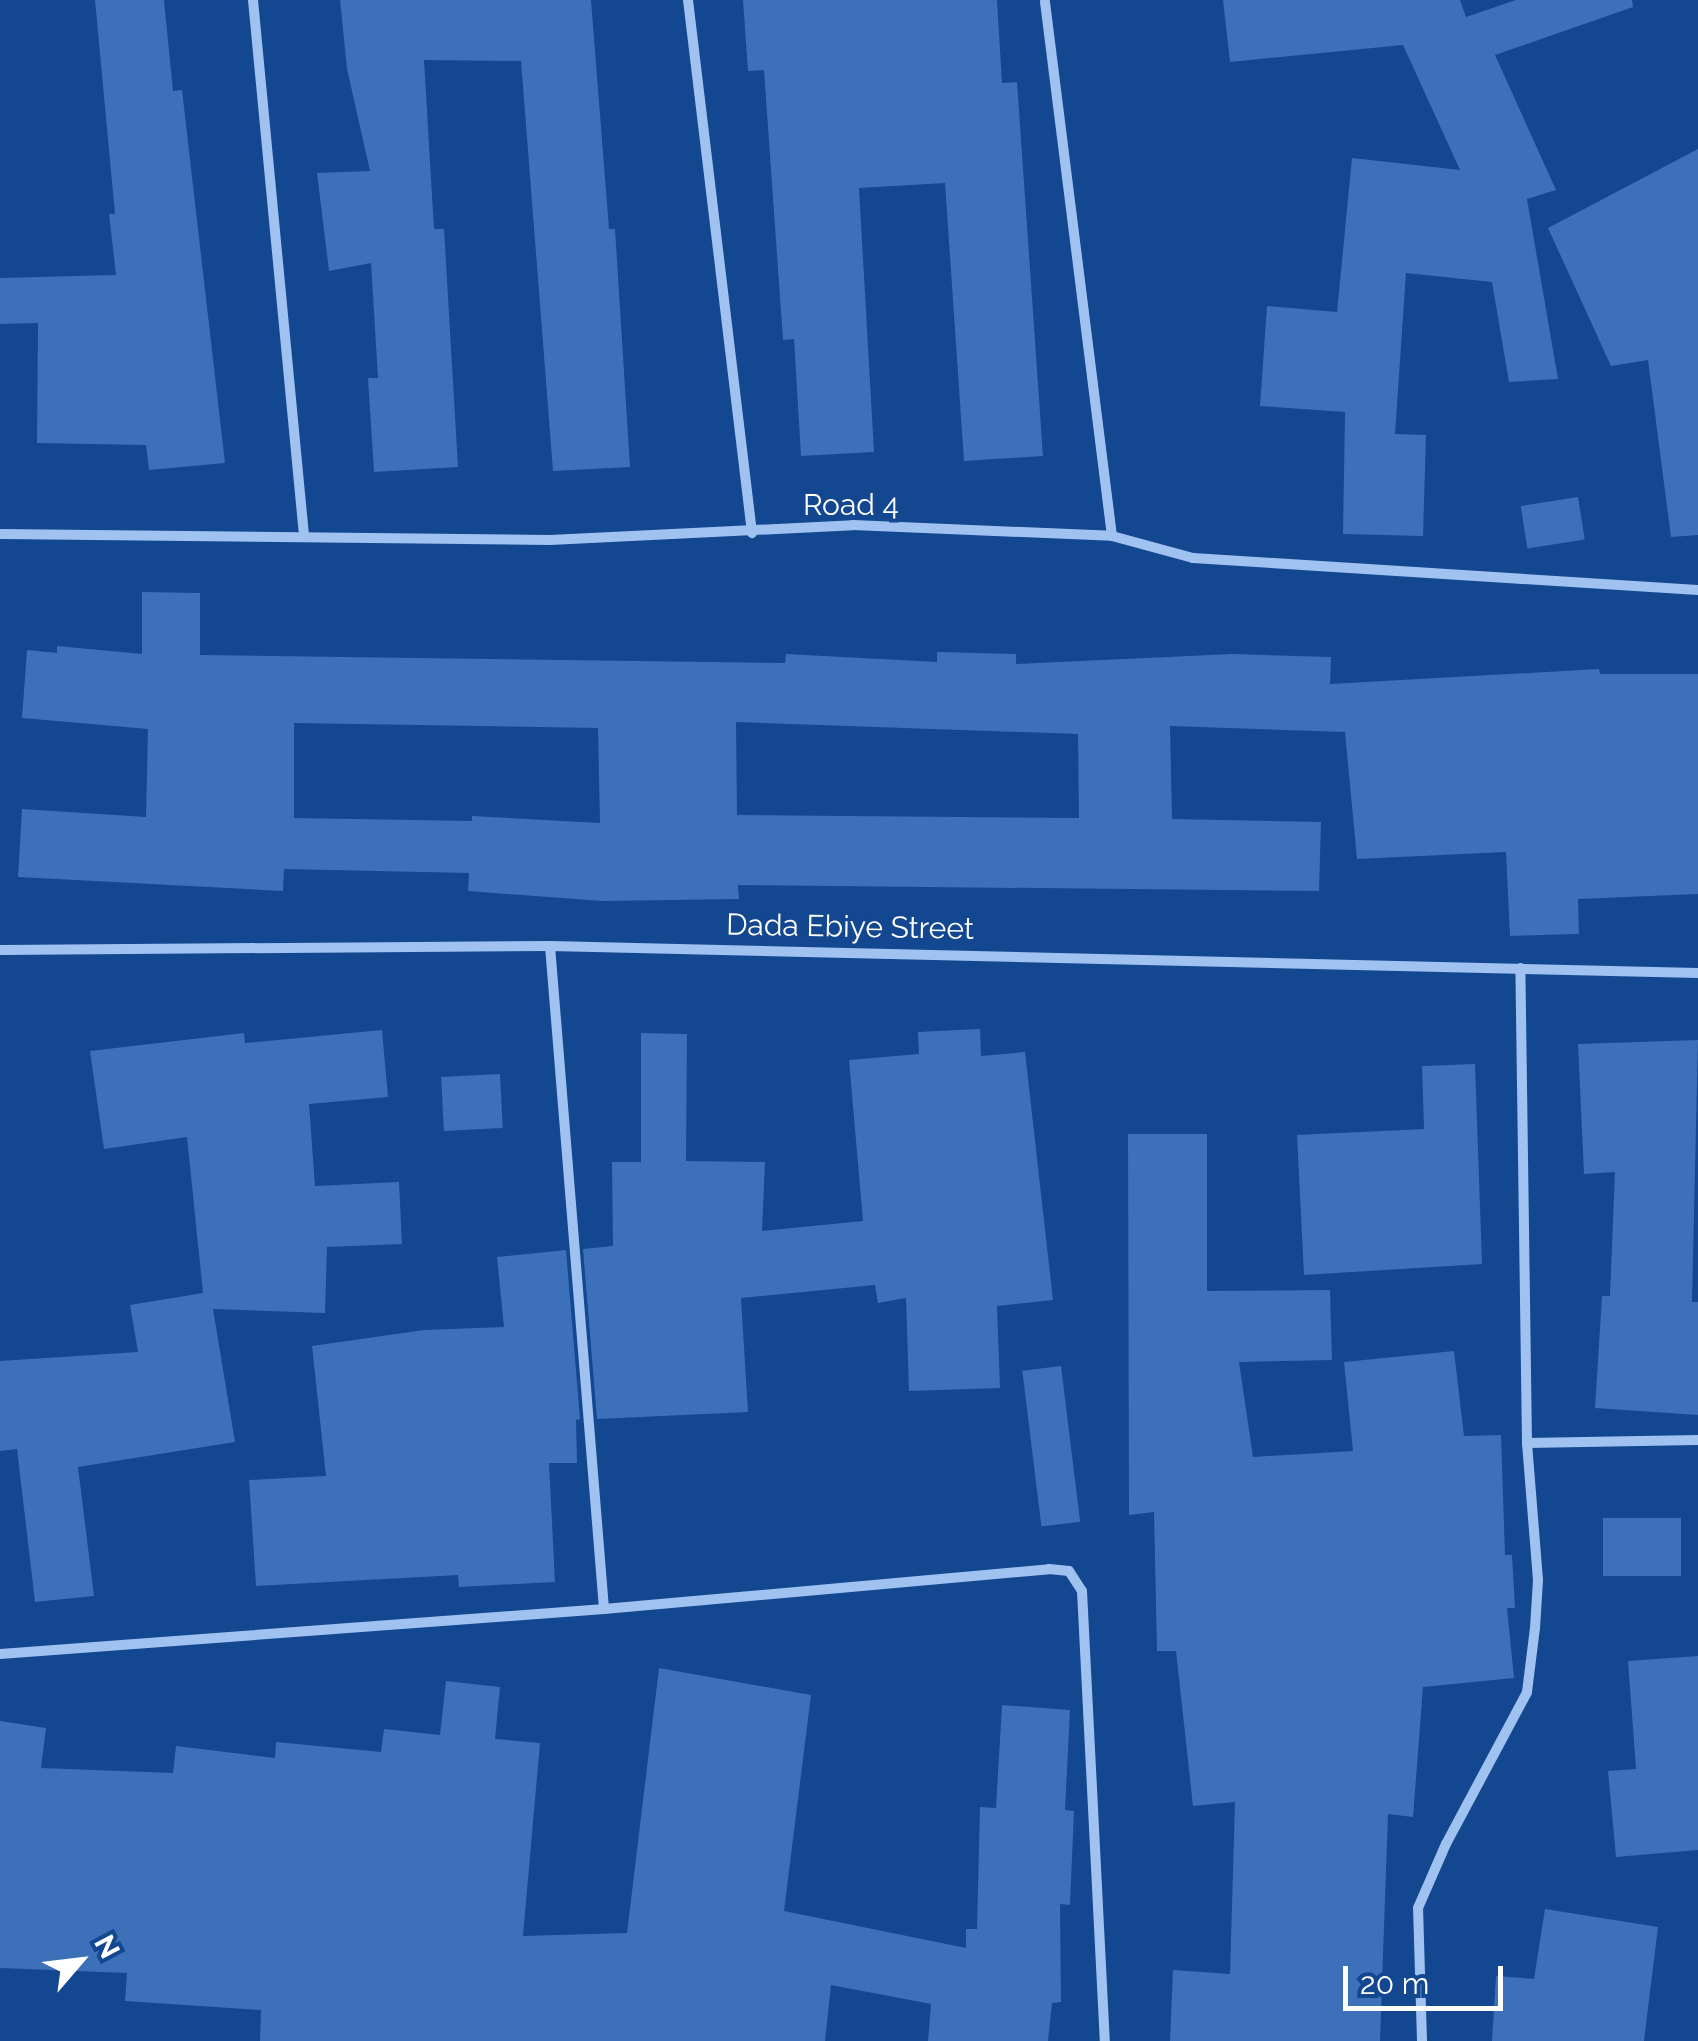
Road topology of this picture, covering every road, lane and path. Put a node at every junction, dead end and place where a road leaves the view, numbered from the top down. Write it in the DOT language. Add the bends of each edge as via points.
graph roads {
  1 [pos="253,0"];
  2 [pos="688,0"];
  3 [pos="1045,2"];
  4 [pos="752,533"];
  5 [pos="0,534"];
  6 [pos="304,536"];
  7 [pos="1112,536"];
  8 [pos="1698,590"];
  9 [pos="550,946"];
  10 [pos="0,950"];
  11 [pos="1520,968"];
  12 [pos="1698,973"];
  13 [pos="1698,1440"];
  14 [pos="1528,1443"];
  15 [pos="604,1609"];
  16 [pos="0,1654"];
  17 [pos="1105,2041"];
  18 [pos="1422,2041"];
  1 -- 6 [label="street"];
  2 -- 4 [label="street"];
  3 -- 7 [label="street"];
  4 -- 6 [label="street, Road 4" via="550,540"];
  4 -- 7 [label="street, Road 4" via="853,524"];
  5 -- 6 [label="street, Road 4"];
  7 -- 8 [label="street, Road 4" via="1193,558"];
  9 -- 10 [label="street, Dada Ebiye Street"];
  9 -- 11 [label="street, Dada Ebiye Street"];
  9 -- 15 [label="street"];
  11 -- 12 [label="street, Dada Ebiye Street"];
  11 -- 14 [label="street"];
  13 -- 14 [label="street"];
  14 -- 18 [label="street" via="1538,1580 1527,1692 1418,1908"];
  15 -- 16 [label="street"];
  15 -- 17 [label="street" via="1069,1571 1082,1591"];
}
